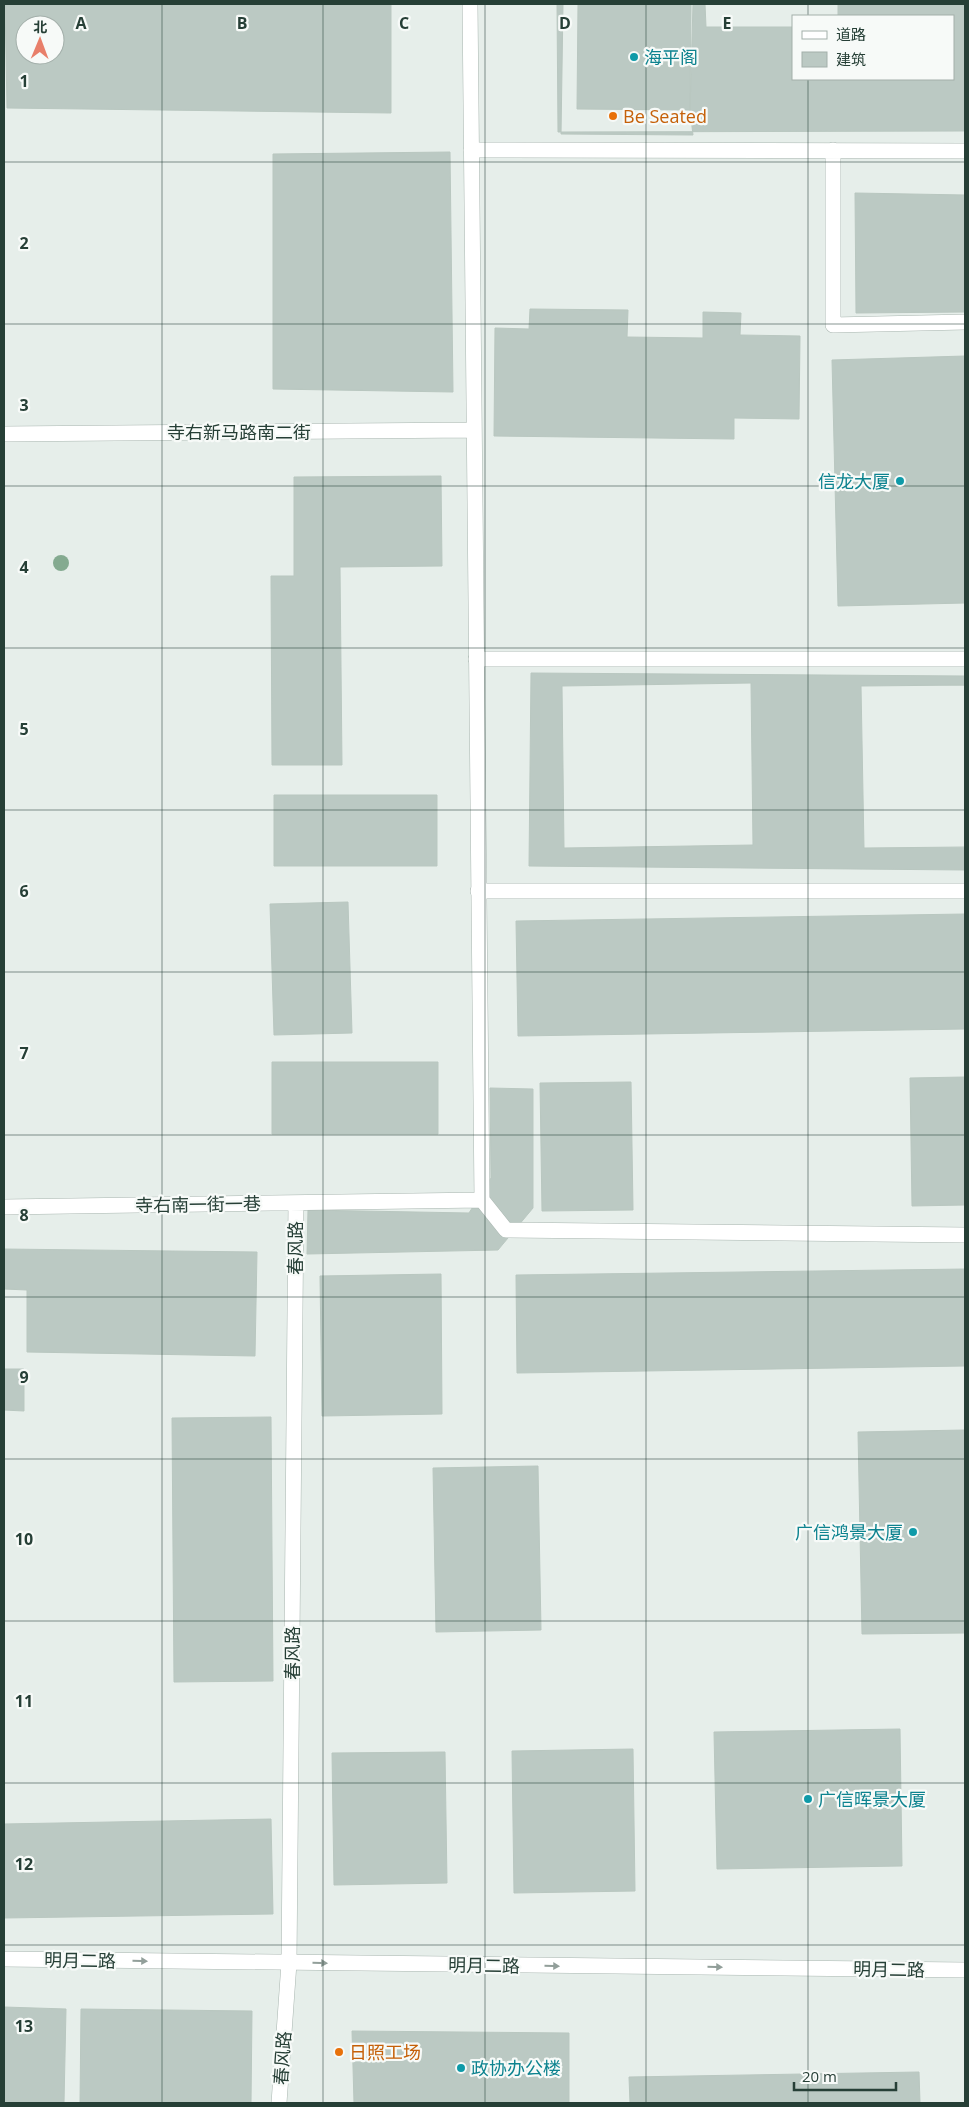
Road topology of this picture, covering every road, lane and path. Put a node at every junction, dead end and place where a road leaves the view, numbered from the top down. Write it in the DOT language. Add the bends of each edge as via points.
graph roads {
  1 [pos="470,4"];
  2 [pos="471,150"];
  3 [pos="833,150"];
  4 [pos="965,151"];
  5 [pos="965,322"];
  6 [pos="474,430"];
  7 [pos="4,434"];
  8 [pos="476,659"];
  9 [pos="965,659"];
  10 [pos="478,891"];
  11 [pos="965,891"];
  12 [pos="482,1200"];
  13 [pos="296,1202"];
  14 [pos="4,1207"];
  15 [pos="965,1236"];
  16 [pos="4,1959"];
  17 [pos="289,1963"];
  18 [pos="965,1970"];
  19 [pos="279,2103"];
  1 -- 2 [label="street"];
  2 -- 3 [label="street"];
  2 -- 6 [label="street"];
  3 -- 4 [label="street"];
  3 -- 5 [label="street" via="833,325"];
  6 -- 7 [label="street, 寺右新马路南二街"];
  6 -- 8 [label="street"];
  8 -- 9 [label="street"];
  8 -- 10 [label="street"];
  10 -- 11 [label="street"];
  10 -- 12 [label="street"];
  12 -- 13 [label="street, 寺右南一街一巷"];
  12 -- 15 [label="street" via="506,1230"];
  13 -- 14 [label="street, 寺右南一街一巷"];
  13 -- 17 [label="street, 春风路"];
  16 -- 17 [label="street, 明月二路, one-way"];
  17 -- 18 [label="street, 明月二路, one-way"];
  17 -- 19 [label="street, 春风路"];
}
